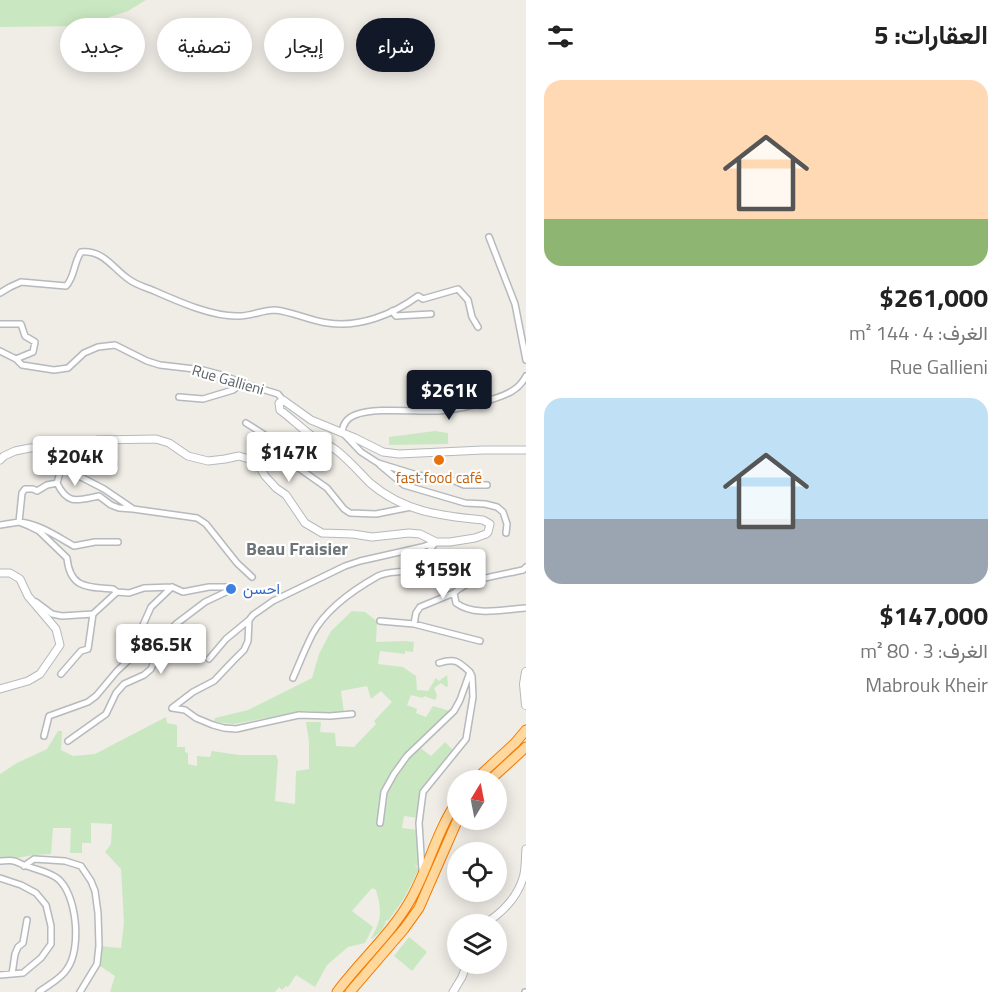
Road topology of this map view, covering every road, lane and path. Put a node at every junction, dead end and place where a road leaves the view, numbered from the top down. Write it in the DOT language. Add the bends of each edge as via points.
graph roads {
  1 [pos="489,237"];
  2 [pos="0,293"];
  3 [pos="392,311"];
  4 [pos="431,314"];
  5 [pos="0,324"];
  6 [pos="478,327"];
  7 [pos="0,351"];
  8 [pos="16,359"];
  9 [pos="526,360"];
  10 [pos="526,376"];
  11 [pos="242,383"];
  12 [pos="179,397"];
  13 [pos="283,400"];
  14 [pos="246,423"];
  15 [pos="342,432"];
  16 [pos="98,440"];
  17 [pos="526,450"];
  18 [pos="0,460"];
  19 [pos="378,464"];
  20 [pos="80,474"];
  21 [pos="57,483"];
  22 [pos="488,485"];
  23 [pos="412,507"];
  24 [pos="133,509"];
  25 [pos="19,522"];
  26 [pos="0,525"];
  27 [pos="506,533"];
  28 [pos="118,542"];
  29 [pos="436,542"];
  30 [pos="526,567"];
  31 [pos="0,573"];
  32 [pos="252,577"];
  33 [pos="172,587"];
  34 [pos="117,592"];
  35 [pos="454,593"];
  36 [pos="30,598"];
  37 [pos="526,608"];
  38 [pos="93,614"];
  39 [pos="249,620"];
  40 [pos="380,621"];
  41 [pos="414,624"];
  42 [pos="480,641"];
  43 [pos="209,659"];
  44 [pos="439,663"];
  45 [pos="117,670"];
  46 [pos="470,672"];
  47 [pos="526,672"];
  48 [pos="62,674"];
  49 [pos="293,678"];
  50 [pos="123,684"];
  51 [pos="0,689"];
  52 [pos="526,705"];
  53 [pos="352,714"];
  54 [pos="526,730"];
  55 [pos="44,736"];
  56 [pos="68,741"];
  57 [pos="526,747"];
  58 [pos="486,770"];
  59 [pos="501,770"];
  60 [pos="447,816"];
  61 [pos="380,823"];
  62 [pos="453,830"];
  63 [pos="526,849"];
  64 [pos="0,861"];
  65 [pos="24,866"];
  66 [pos="423,874"];
  67 [pos="0,878"];
  68 [pos="499,914"];
  69 [pos="27,920"];
  70 [pos="12,974"];
  71 [pos="463,974"];
  72 [pos="0,975"];
  73 [pos="39,992"];
  74 [pos="80,992"];
  75 [pos="337,992"];
  76 [pos="350,992"];
  77 [pos="453,992"];
  1 -- 9 [label="street" via="515,304"];
  2 -- 3 [label="street" via="21,282 66,286 81,252 90,251 128,279 153,291 227,316 271,310 346,324"];
  3 -- 4 [label="street" via="396,316"];
  3 -- 6 [label="street" via="418,296 423,299 458,289 468,300"];
  5 -- 8 [label="street" via="21,324 25,336 35,342 33,351"];
  7 -- 8 [label="street"];
  8 -- 11 [label="street, Rue Gallieni" via="22,365 54,370 68,368 84,353 115,345 160,365 203,370"];
  10 -- 15 [label="street" via="520,386 505,395 479,404 442,411 356,414 347,420"];
  11 -- 12 [label="street" via="233,390 203,399"];
  11 -- 13 [label="street, Rue Gallieni" via="278,394"];
  13 -- 15 [label="street, Rue Gallieni" via="311,420"];
  13 -- 23 [label="street" via="279,409 293,421 336,450 370,483"];
  14 -- 23 [label="street" via="327,488 350,513 376,514"];
  15 -- 17 [label="street, Rue Gallieni" via="391,454"];
  15 -- 19 [label="street"];
  16 -- 18 [label="street" via="15,451"];
  16 -- 20 [label="street" via="100,456 114,461 114,465 84,469"];
  16 -- 29 [label="street" via="156,439 188,456 208,460 247,458 258,464 305,523 322,533 372,537 409,533"];
  19 -- 22 [label="street" via="464,485"];
  19 -- 27 [label="street" via="404,484 497,507 503,512"];
  20 -- 21 [label="street" via="71,469 61,470"];
  20 -- 24 [label="street"];
  21 -- 24 [label="street" via="63,495 71,499 99,496 111,505"];
  21 -- 25 [label="street" via="37,491 25,489"];
  23 -- 29 [label="street" via="438,515 483,520 490,525 486,534 475,538"];
  24 -- 32 [label="street" via="197,518"];
  25 -- 26 [label="street"];
  25 -- 28 [label="street" via="44,528 74,546"];
  25 -- 34 [label="street" via="39,531 67,558 73,578 80,583"];
  29 -- 39 [label="street" via="345,566 273,601"];
  29 -- 49 [label="street" via="411,570 380,575 338,604 313,633"];
  30 -- 35 [label="street" via="469,583"];
  31 -- 36 [label="street" via="20,579"];
  33 -- 34 [label="street"];
  33 -- 45 [label="street" via="151,607 132,657"];
  33 -- 50 [label="street" via="183,592 232,587 176,624 166,634 151,669"];
  34 -- 38 [label="street"];
  35 -- 37 [label="street" via="456,603 468,610"];
  35 -- 41 [label="street" via="420,607"];
  36 -- 38 [label="street" via="52,614"];
  36 -- 51 [label="street" via="56,629 60,645 40,674"];
  38 -- 48 [label="street" via="88,649 81,651"];
  39 -- 43 [label="street"];
  39 -- 53 [label="street" via="244,650 214,681 172,709 185,710 213,725 236,729 299,715"];
  40 -- 41 [label="street"];
  41 -- 42 [label="street"];
  44 -- 46 [label="street" via="457,661"];
  45 -- 50 [label="street"];
  45 -- 55 [label="street" via="88,702 49,716"];
  46 -- 61 [label="street" via="454,711 394,774 384,792"];
  46 -- 66 [label="street" via="473,697 466,740 423,792 419,823"];
  47 -- 52 [label="main road"];
  50 -- 56 [label="street" via="106,714"];
  54 -- 58 [label="highway"];
  57 -- 59 [label="highway"];
  60 -- 66 [label="highway"];
  62 -- 76 [label="highway" via="415,915"];
  63 -- 68 [label="street" via="523,878"];
  64 -- 65 [label="street" via="15,861"];
  65 -- 73 [label="street" via="43,870 58,879 73,907 76,935 68,969"];
  65 -- 74 [label="street" via="33,859 65,861 81,866 91,881 99,913 99,946 97,964"];
  66 -- 75 [label="highway" via="402,914"];
  67 -- 70 [label="street" via="36,893 46,905 51,926 51,944 41,957 23,973"];
  69 -- 70 [label="street"];
  70 -- 72 [label="street"];
  71 -- 77 [label="street"];
}
